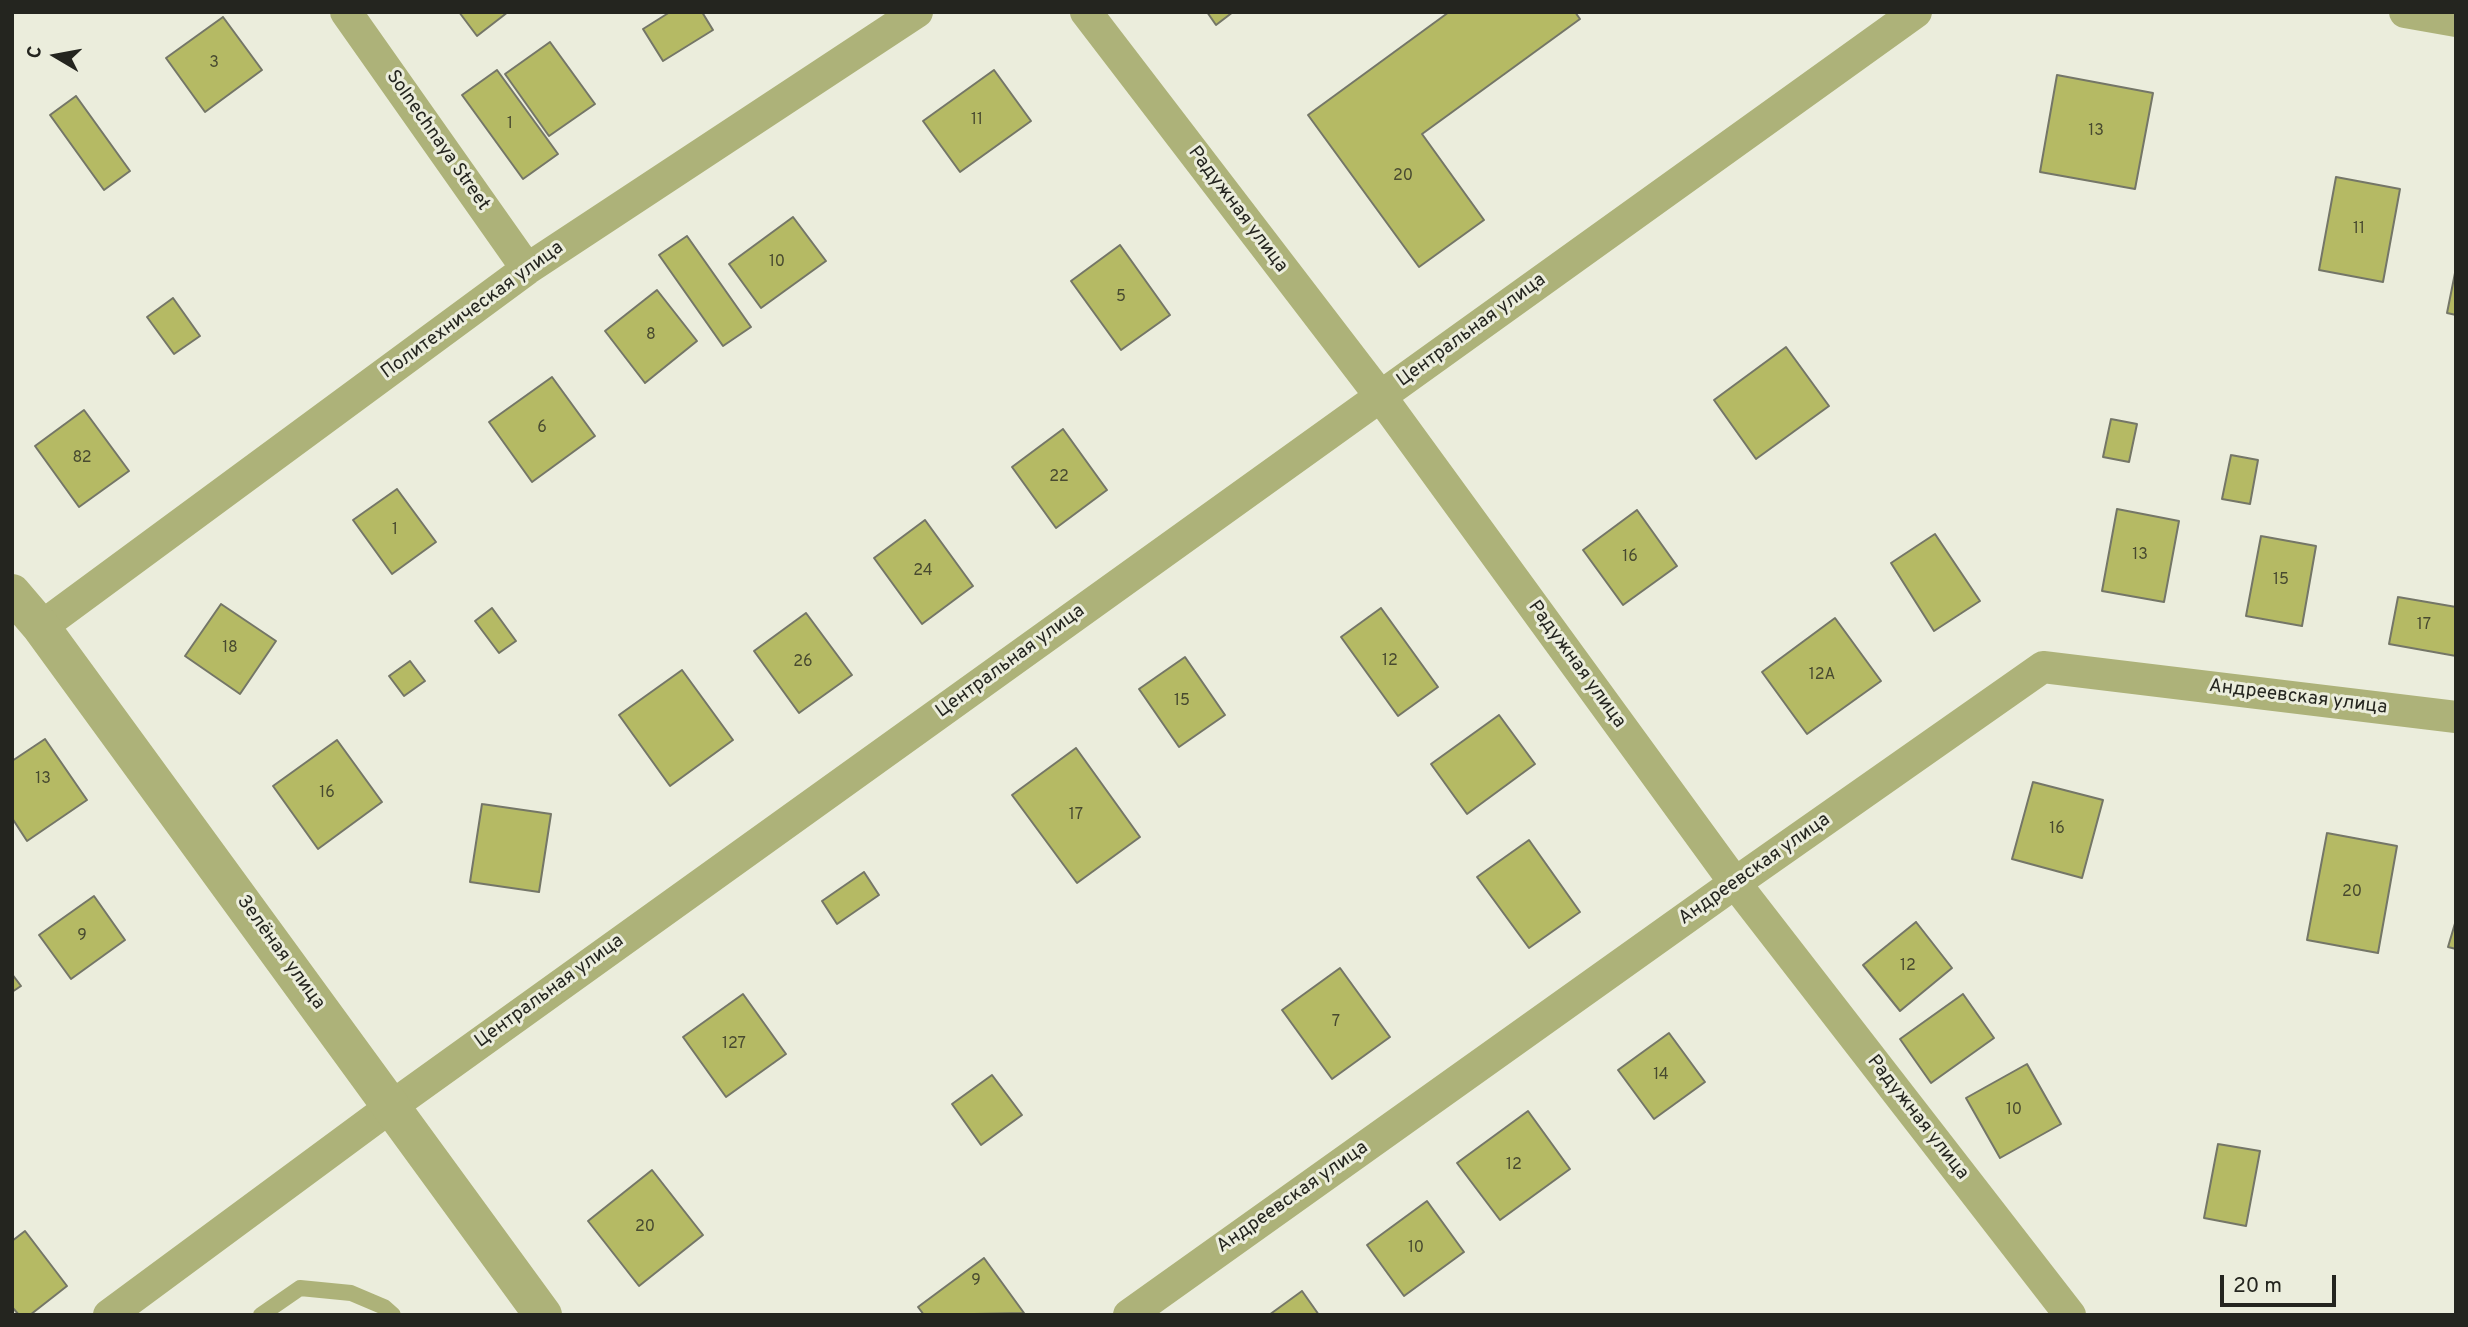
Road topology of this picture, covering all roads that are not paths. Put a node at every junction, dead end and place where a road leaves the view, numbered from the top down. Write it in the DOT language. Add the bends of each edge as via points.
graph roads {
  1 [pos="346,12"];
  2 [pos="917,12"];
  3 [pos="1086,12"];
  4 [pos="1916,12"];
  5 [pos="2405,12"];
  6 [pos="2456,21"];
  7 [pos="527,269"];
  8 [pos="1381,397"];
  9 [pos="12,593"];
  10 [pos="41,627"];
  11 [pos="2456,717"];
  12 [pos="1735,883"];
  13 [pos="392,1106"];
  14 [pos="109,1315"];
  15 [pos="261,1315"];
  16 [pos="393,1315"];
  17 [pos="543,1315"];
  18 [pos="1129,1315"];
  19 [pos="2070,1315"];
  1 -- 7 [label="street, Solnechnaya Street"];
  2 -- 7 [label="street, Политехническая улица"];
  3 -- 8 [label="street, Радужная улица"];
  4 -- 8 [label="street, Центральная улица"];
  5 -- 6 [label="street"];
  7 -- 10 [label="street, Политехническая улица"];
  8 -- 12 [label="street, Радужная улица"];
  8 -- 13 [label="street, Центральная улица"];
  9 -- 10 [label="street, Зелёная улица"];
  10 -- 13 [label="street, Зелёная улица"];
  11 -- 12 [label="street, Андреевская улица" via="2043,667"];
  12 -- 18 [label="street, Андреевская улица"];
  12 -- 19 [label="street, Радужная улица"];
  13 -- 14 [label="street, Центральная улица"];
  13 -- 17 [label="street, Зелёная улица"];
  15 -- 16 [label="lane" via="300,1288 351,1293"];
}
